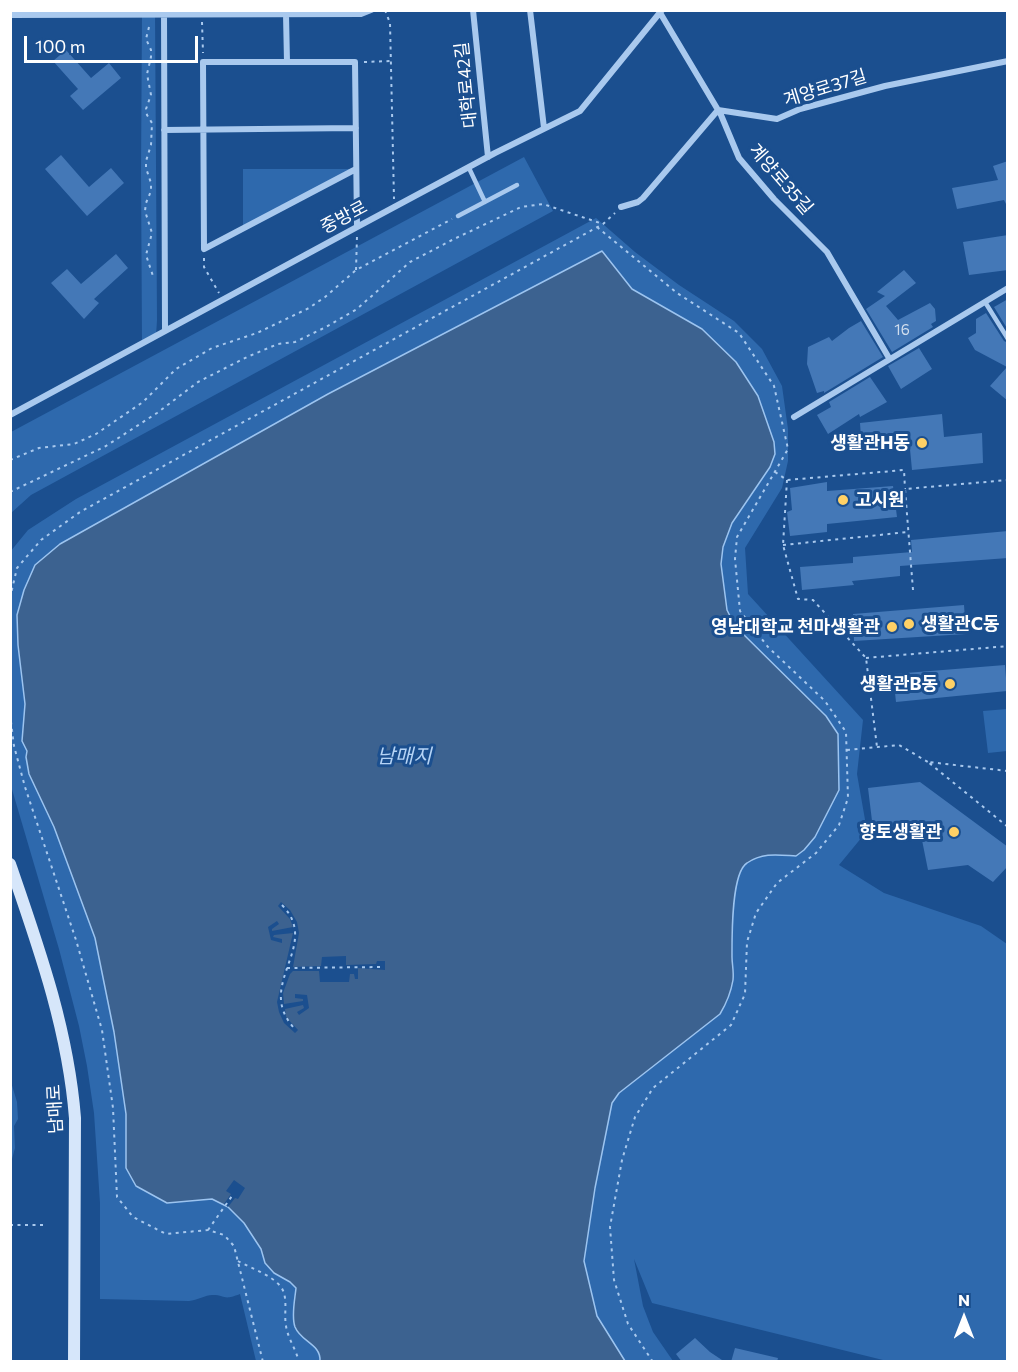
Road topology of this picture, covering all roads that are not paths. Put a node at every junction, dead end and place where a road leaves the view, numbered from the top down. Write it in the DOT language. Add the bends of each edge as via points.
graph roads {
  1 [pos="371,10"];
  2 [pos="473,10"];
  3 [pos="530,10"];
  4 [pos="660,12"];
  5 [pos="164,13"];
  6 [pos="286,14"];
  7 [pos="10,15"];
  8 [pos="1008,61"];
  9 [pos="287,62"];
  10 [pos="718,110"];
  11 [pos="356,128"];
  12 [pos="544,128"];
  13 [pos="203,129"];
  14 [pos="164,130"];
  15 [pos="488,157"];
  16 [pos="469,168"];
  17 [pos="356,169"];
  18 [pos="517,185"];
  19 [pos="485,202"];
  20 [pos="621,207"];
  21 [pos="458,216"];
  22 [pos="357,227"];
  23 [pos="1008,288"];
  24 [pos="985,302"];
  25 [pos="165,331"];
  26 [pos="1008,339"];
  27 [pos="889,358"];
  28 [pos="10,415"];
  29 [pos="794,417"];
  30 [pos="10,864"];
  31 [pos="74,1362"];
  1 -- 6 [label="street" via="361,14"];
  2 -- 15 [label="street, 대학로42길"];
  3 -- 12 [label="street"];
  4 -- 10 [label="street, 계양로35길"];
  4 -- 12 [label="street, 중방로" via="580,111"];
  5 -- 6 [label="street"];
  5 -- 7 [label="street"];
  5 -- 14 [label="street"];
  6 -- 9 [label="street"];
  8 -- 10 [label="street, 계양로37길" via="885,86 777,118"];
  9 -- 11 [label="street" via="355,62"];
  9 -- 13 [label="street" via="203,62"];
  10 -- 20 [label="street" via="643,198"];
  10 -- 27 [label="street, 계양로35길" via="739,158 827,252"];
  11 -- 13 [label="street"];
  11 -- 17 [label="street"];
  12 -- 15 [label="street, 중방로"];
  13 -- 14 [label="street"];
  13 -- 17 [label="street" via="204,249"];
  14 -- 25 [label="street"];
  15 -- 16 [label="street, 중방로"];
  16 -- 19 [label="lane"];
  16 -- 22 [label="street, 중방로"];
  17 -- 22 [label="street"];
  18 -- 19 [label="lane"];
  19 -- 21 [label="lane"];
  22 -- 25 [label="street, 중방로"];
  23 -- 24 [label="street"];
  24 -- 26 [label="lane"];
  24 -- 27 [label="street"];
  25 -- 28 [label="street, 중방로"];
  27 -- 29 [label="street"];
  30 -- 31 [label="street, 남매로" via="54,997 72,1078"];
}
